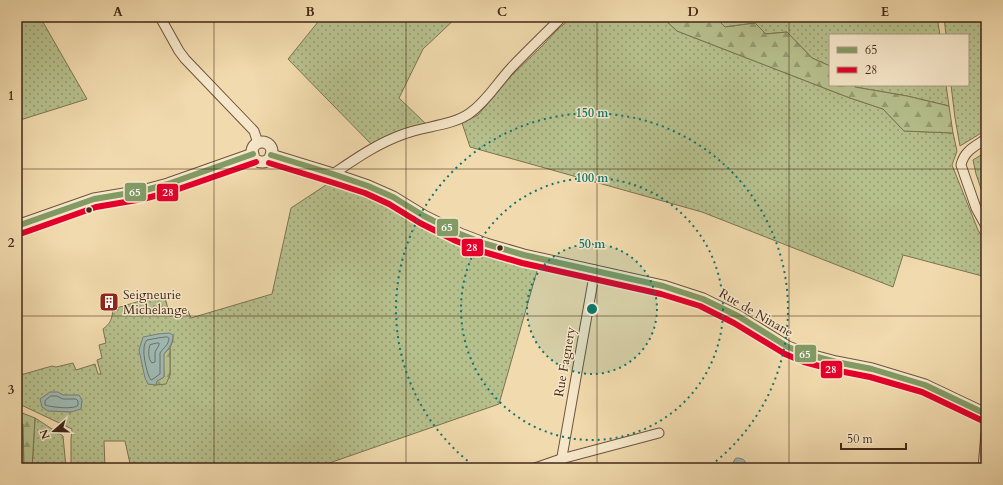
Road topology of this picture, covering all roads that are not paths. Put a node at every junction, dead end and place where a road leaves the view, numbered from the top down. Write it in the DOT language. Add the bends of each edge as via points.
graph roads {
  1 [pos="160,17"];
  2 [pos="562,17"];
  3 [pos="986,139"];
  4 [pos="258,143"];
  5 [pos="253,154"];
  6 [pos="271,155"];
  7 [pos="333,174"];
  8 [pos="17,226"];
  9 [pos="986,226"];
  10 [pos="595,270"];
  11 [pos="986,414"];
  12 [pos="659,433"];
  13 [pos="986,433"];
  14 [pos="561,463"];
  15 [pos="535,468"];
  16 [pos="983,468"];
  1 -- 4 [label="street" via="185,59 254,131"];
  2 -- 7 [label="street" via="510,69 480,106 469,114 387,141"];
  3 -- 9 [label="street" via="966,153 961,165 976,208"];
  4 -- 5 [label="street" via="253,148"];
  4 -- 6 [label="street" via="269,146"];
  5 -- 6 [label="street" via="256,160 262,162 268,160"];
  5 -- 8 [label="street" via="168,184 94,199"];
  6 -- 7 [label="street, Rue de Ninane"];
  7 -- 10 [label="street, Rue de Ninane" via="393,197 424,216 486,244"];
  10 -- 11 [label="street, Rue de Ninane" via="663,286 703,299 738,316 788,348 904,378"];
  10 -- 14 [label="street, Rue Fagnery"];
  12 -- 14 [label="street"];
  13 -- 16 [label="street"];
  14 -- 15 [label="street"];
}
